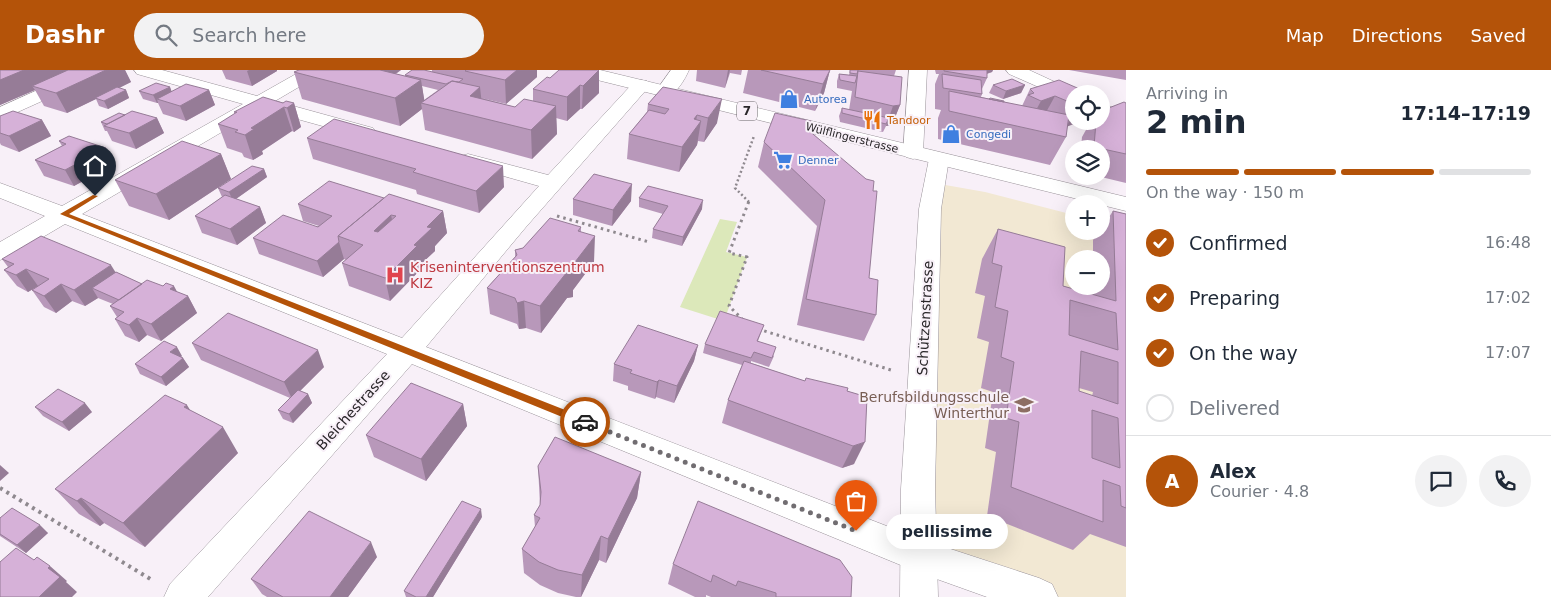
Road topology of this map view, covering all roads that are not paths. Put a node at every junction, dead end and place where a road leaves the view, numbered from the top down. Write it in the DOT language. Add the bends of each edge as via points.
graph roads {
  1 [pos="96,70"];
  2 [pos="144,70"];
  3 [pos="315,70"];
  4 [pos="579,70"];
  5 [pos="680,70"];
  6 [pos="918,70"];
  7 [pos="1015,70"];
  8 [pos="653,88"];
  9 [pos="1065,92"];
  10 [pos="259,103"];
  11 [pos="1110,113"];
  12 [pos="0,114"];
  13 [pos="1126,120"];
  14 [pos="382,136"];
  15 [pos="913,152"];
  16 [pos="449,155"];
  17 [pos="938,159"];
  18 [pos="553,183"];
  19 [pos="0,190"];
  20 [pos="1126,204"];
  21 [pos="63,214"];
  22 [pos="0,252"];
  23 [pos="407,351"];
  24 [pos="920,556"];
  25 [pos="183,597"];
  26 [pos="918,597"];
  27 [pos="1040,597"];
  1 -- 12 [label="street"];
  2 -- 10 [label="street"];
  3 -- 10 [label="street"];
  4 -- 8 [label="street, Wülflingerstrasse / 7"];
  5 -- 8 [label="street, Bleichestrasse" via="677,78"];
  6 -- 15 [label="street"];
  7 -- 9 [label="street"];
  8 -- 15 [label="street, Wülflingerstrasse / 7"];
  8 -- 18 [label="street, Bleichestrasse"];
  10 -- 14 [label="street"];
  10 -- 21 [label="street"];
  11 -- 13 [label="street"];
  15 -- 17 [label="street, Wülflingerstrasse / 7"];
  16 -- 18 [label="street"];
  17 -- 20 [label="street, Wülflingerstrasse / 7"];
  17 -- 24 [label="street, Schützenstrasse" via="930,209 918,489"];
  18 -- 23 [label="street, Bleichestrasse"];
  19 -- 21 [label="street"];
  21 -- 22 [label="street"];
  21 -- 23 [label="street"];
  23 -- 24 [label="street"];
  23 -- 25 [label="street, Bleichestrasse"];
  24 -- 26 [label="street, Schützenstrasse"];
  24 -- 27 [label="street"];
}
